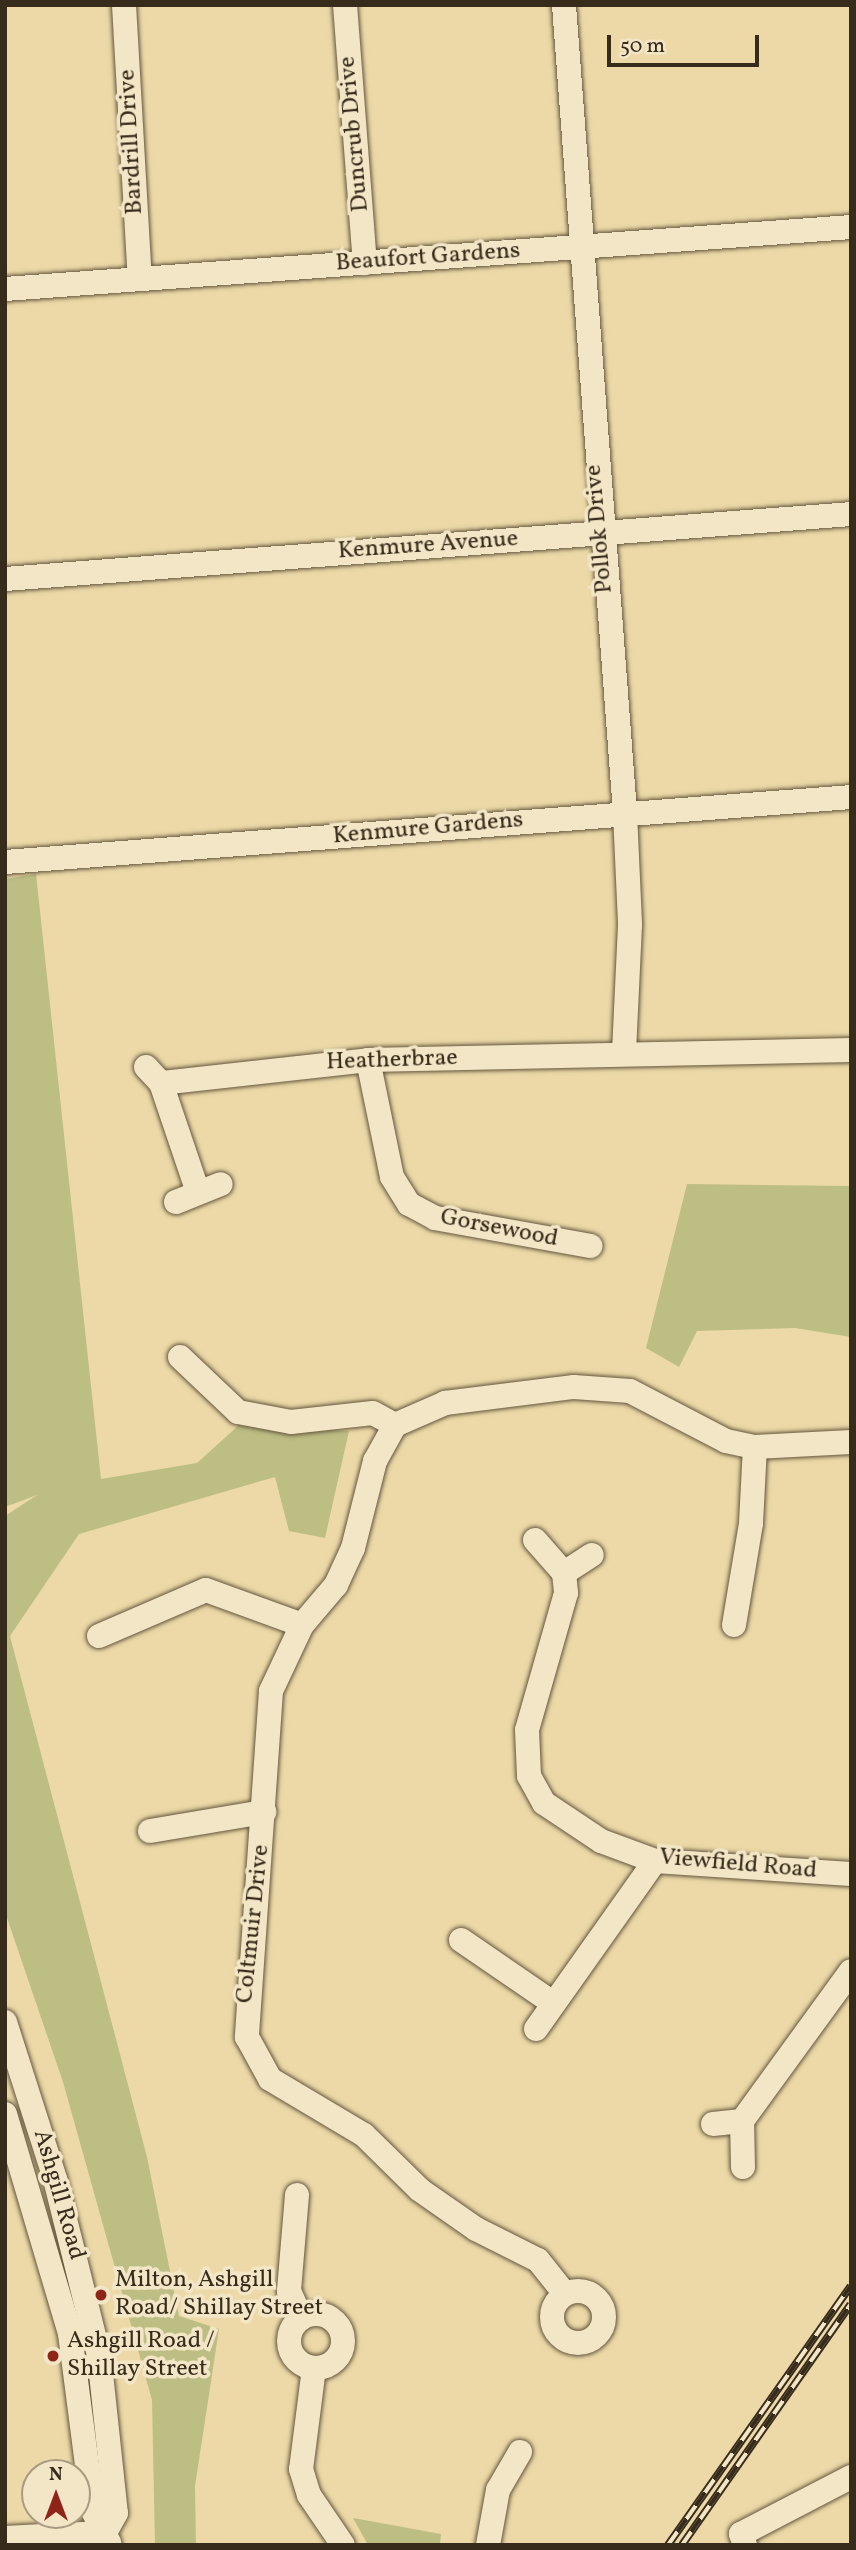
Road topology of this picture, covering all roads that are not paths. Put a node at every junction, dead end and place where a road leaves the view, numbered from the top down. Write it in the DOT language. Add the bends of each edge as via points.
graph roads {
  1 [pos="124,5"];
  2 [pos="345,5"];
  3 [pos="564,5"];
  4 [pos="851,227"];
  5 [pos="579,247"];
  6 [pos="365,263"];
  7 [pos="140,279"];
  8 [pos="5,289"];
  9 [pos="851,514"];
  10 [pos="600,533"];
  11 [pos="5,579"];
  12 [pos="851,797"];
  13 [pos="625,813"];
  14 [pos="5,862"];
  15 [pos="851,1050"];
  16 [pos="624,1053"];
  17 [pos="368,1060"];
  18 [pos="221,1184"];
  19 [pos="582,1238"];
  20 [pos="180,1357"];
  21 [pos="395,1425"];
  22 [pos="851,1443"];
  23 [pos="755,1447"];
  24 [pos="535,1540"];
  25 [pos="592,1555"];
  26 [pos="564,1573"];
  27 [pos="302,1625"];
  28 [pos="734,1625"];
  29 [pos="99,1636"];
  30 [pos="264,1812"];
  31 [pos="150,1831"];
  32 [pos="655,1861"];
  33 [pos="851,1874"];
  34 [pos="461,1940"];
  35 [pos="851,1970"];
  36 [pos="554,2003"];
  37 [pos="5,2022"];
  38 [pos="536,2029"];
  39 [pos="5,2114"];
  40 [pos="742,2121"];
  41 [pos="713,2124"];
  42 [pos="743,2167"];
  43 [pos="297,2195"];
  44 [pos="565,2294"];
  45 [pos="301,2318"];
  46 [pos="314,2368"];
  47 [pos="520,2452"];
  48 [pos="851,2477"];
  49 [pos="5,2538"];
  50 [pos="103,2541"];
  51 [pos="343,2545"];
  52 [pos="488,2545"];
  53 [pos="745,2545"];
  1 -- 7 [label="street, Bardrill Drive"];
  2 -- 6 [label="street, Duncrub Drive"];
  3 -- 5 [label="street, Pollok Drive"];
  4 -- 5 [label="street, Beaufort Gardens"];
  5 -- 6 [label="street, Beaufort Gardens"];
  5 -- 10 [label="street, Pollok Drive"];
  6 -- 7 [label="street, Beaufort Gardens"];
  7 -- 8 [label="street, Beaufort Gardens"];
  9 -- 10 [label="street, Kenmure Avenue"];
  10 -- 11 [label="street, Kenmure Avenue"];
  10 -- 13 [label="street, Pollok Drive"];
  12 -- 13 [label="street, Kenmure Gardens"];
  13 -- 14 [label="street, Kenmure Gardens"];
  13 -- 16 [label="street, Pollok Drive" via="630,925"];
  15 -- 16 [label="street, Heatherbrae"];
  16 -- 17 [label="street, Heatherbrae"];
  17 -- 18 [label="street, Heatherbrae" via="154,1075 187,1197"];
  17 -- 19 [label="street, Gorsewood" via="392,1177 409,1204 435,1218"];
  20 -- 21 [label="street" via="238,1412 291,1422 373,1413"];
  21 -- 23 [label="street" via="445,1403 574,1387 630,1391 726,1441"];
  21 -- 27 [label="street, Coltmuir Drive" via="375,1461 353,1548 336,1585"];
  22 -- 23 [label="street"];
  23 -- 28 [label="street" via="751,1523"];
  24 -- 26 [label="street"];
  25 -- 26 [label="street"];
  26 -- 32 [label="street, Viewfield Road" via="564,1606 527,1730 529,1776 565,1822"];
  27 -- 29 [label="street" via="206,1590"];
  27 -- 30 [label="street, Coltmuir Drive" via="271,1690 262,1756"];
  30 -- 31 [label="street"];
  30 -- 44 [label="street, Coltmuir Drive" via="244,2011 256,2059 270,2079 364,2134 420,2190 476,2229 538,2260"];
  32 -- 33 [label="street, Viewfield Road"];
  32 -- 36 [label="street"];
  34 -- 36 [label="street"];
  35 -- 40 [label="street"];
  36 -- 38 [label="street"];
  37 -- 50 [label="street, Ashgill Road" via="97,2343 116,2513"];
  39 -- 50 [label="street, Ashgill Road" via="70,2334 93,2511"];
  40 -- 41 [label="street"];
  40 -- 42 [label="street"];
  43 -- 45 [label="street" via="289,2291"];
  45 -- 46 [label="street" via="291,2331 289,2347 298,2362"];
  45 -- 46 [label="street" via="319,2314 341,2330 338,2357"];
  46 -- 51 [label="street" via="301,2469 309,2495"];
  47 -- 52 [label="street" via="498,2490"];
  48 -- 53 [label="street" via="741,2534"];
  49 -- 50 [label="street"];
}
